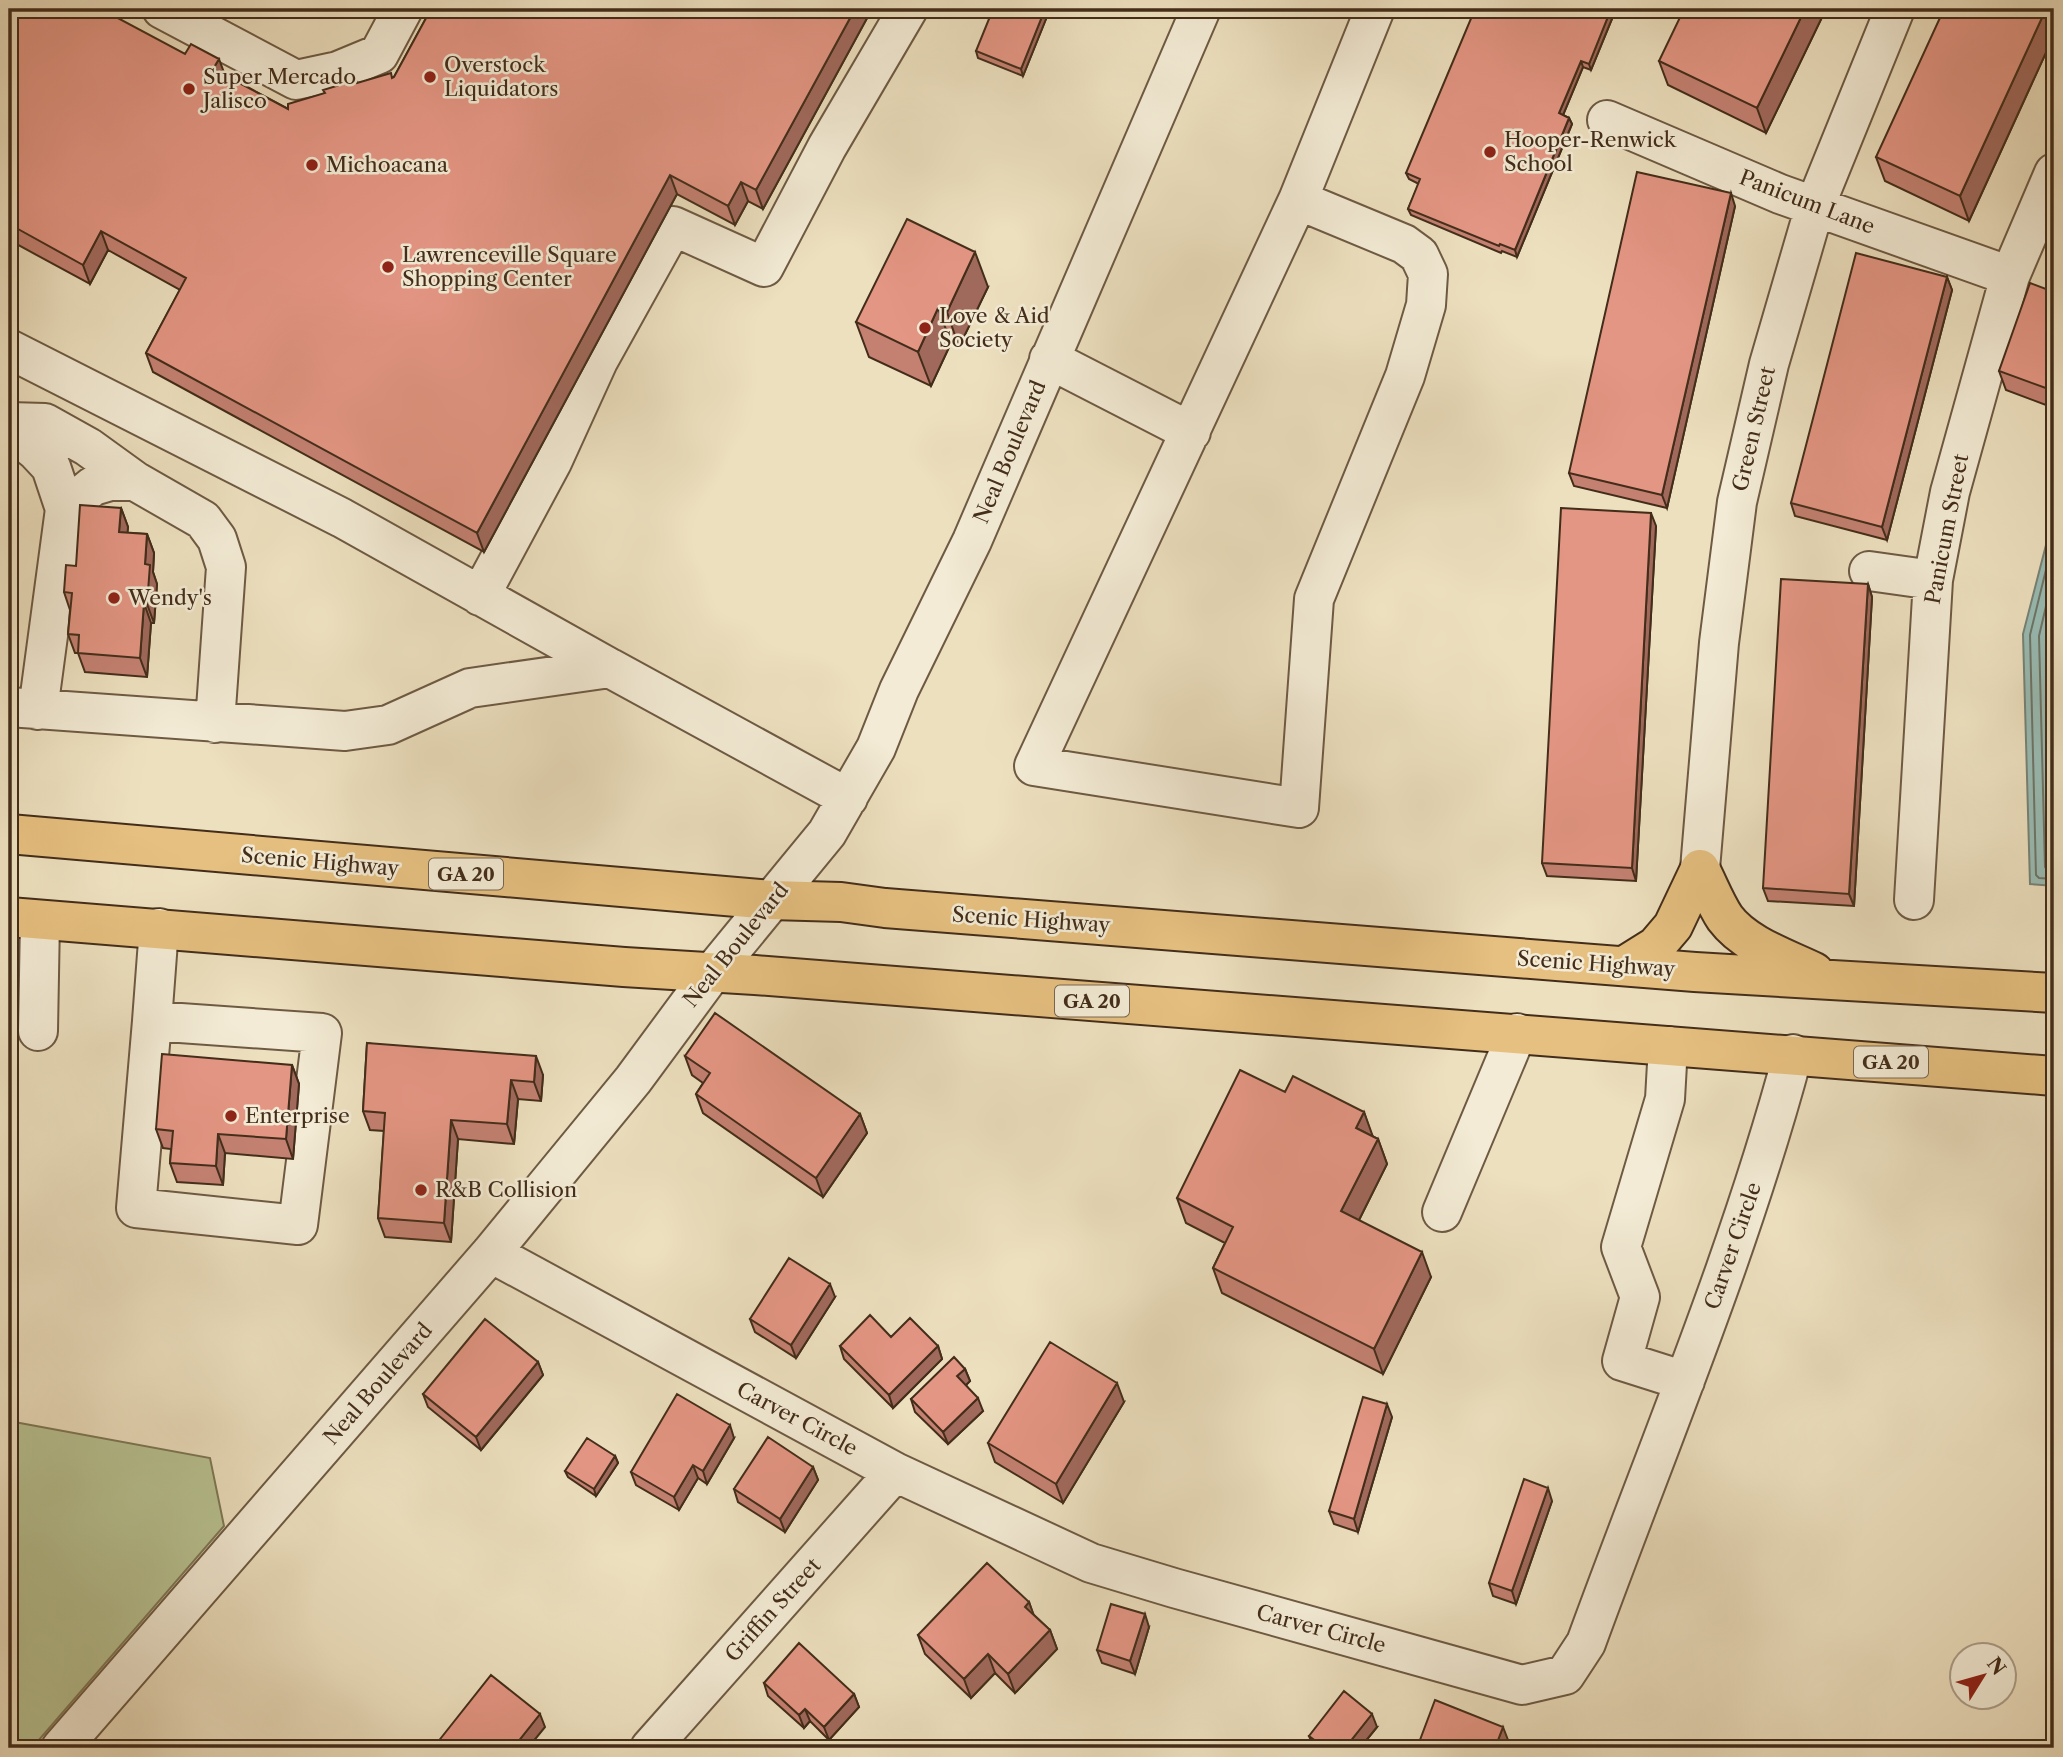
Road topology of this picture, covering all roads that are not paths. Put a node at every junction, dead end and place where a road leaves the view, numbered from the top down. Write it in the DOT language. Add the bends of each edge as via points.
graph roads {
  1 [pos="162,9"];
  2 [pos="402,9"];
  3 [pos="908,9"];
  4 [pos="1201,9"];
  5 [pos="1375,9"];
  6 [pos="1895,9"];
  7 [pos="1607,120"];
  8 [pos="2054,173"];
  9 [pos="1298,200"];
  10 [pos="1815,206"];
  11 [pos="2029,259"];
  12 [pos="9,349"];
  13 [pos="1049,359"];
  14 [pos="9,422"];
  15 [pos="9,429"];
  16 [pos="1191,432"];
  17 [pos="135,481"];
  18 [pos="65,509"];
  19 [pos="1869,571"];
  20 [pos="1933,580"];
  21 [pos="480,596"];
  22 [pos="610,668"];
  23 [pos="24,708"];
  24 [pos="215,723"];
  25 [pos="848,798"];
  26 [pos="9,834"];
  27 [pos="1700,869"];
  28 [pos="771,900"];
  29 [pos="1914,900"];
  30 [pos="25,918"];
  31 [pos="159,928"];
  32 [pos="1624,966"];
  33 [pos="712,973"];
  34 [pos="1832,981"];
  35 [pos="2054,993"];
  36 [pos="152,1021"];
  37 [pos="38,1031"];
  38 [pos="1517,1033"];
  39 [pos="1668,1046"];
  40 [pos="1793,1054"];
  41 [pos="2054,1076"];
  42 [pos="1443,1212"];
  43 [pos="491,1253"];
  44 [pos="1685,1381"];
  45 [pos="895,1472"];
  46 [pos="61,1748"];
  47 [pos="650,1748"];
  1 -- 2 [label="street" via="296,80 338,71 379,54"];
  3 -- 21 [label="street" via="764,267 673,226 598,361 552,462"];
  4 -- 13 [label="street, Neal Boulevard"];
  5 -- 9 [label="street"];
  6 -- 10 [label="street, Green Street"];
  7 -- 10 [label="street, Panicum Lane"];
  8 -- 11 [label="street, Panicum Street"];
  9 -- 16 [label="street"];
  9 -- 16 [label="street" via="1404,244 1419,255 1428,274 1426,305 1405,376 1314,599 1299,808 1034,766"];
  10 -- 11 [label="street, Panicum Lane"];
  10 -- 27 [label="street, Green Street" via="1769,364 1737,502 1719,643"];
  11 -- 20 [label="street, Panicum Street" via="1950,492"];
  12 -- 21 [label="street" via="342,518"];
  13 -- 16 [label="street"];
  13 -- 25 [label="street, Neal Boulevard" via="972,541"];
  14 -- 17 [label="street" via="45,424 88,447"];
  15 -- 18 [label="street" via="51,467"];
  17 -- 18 [label="street" via="93,486"];
  17 -- 24 [label="street" via="203,520 217,539 226,567"];
  18 -- 23 [label="street"];
  19 -- 20 [label="street"];
  20 -- 29 [label="street, Panicum Street"];
  21 -- 22 [label="street"];
  22 -- 24 [label="street" via="470,688 388,725 345,731"];
  22 -- 25 [label="street"];
  23 -- 24 [label="street"];
  25 -- 28 [label="street, Neal Boulevard" via="827,833"];
  26 -- 28 [label="highway, Scenic Highway / GA 20"];
  27 -- 32 [label="highway" via="1673,926 1656,946"];
  27 -- 34 [label="highway" via="1724,917 1735,928 1765,949"];
  28 -- 32 [label="highway, Scenic Highway / GA 20"];
  28 -- 33 [label="street, Neal Boulevard"];
  30 -- 31 [label="highway, GA 20"];
  30 -- 37 [label="street"];
  31 -- 33 [label="highway, GA 20"];
  31 -- 36 [label="street"];
  32 -- 34 [label="highway, Scenic Highway / GA 20"];
  33 -- 38 [label="highway, GA 20"];
  33 -- 43 [label="street, Neal Boulevard"];
  34 -- 35 [label="highway, Scenic Highway / GA 20"];
  36 -- 36 [label="street" via="322,1033 298,1225 136,1208"];
  38 -- 39 [label="highway, GA 20"];
  38 -- 42 [label="street"];
  39 -- 40 [label="highway, GA 20"];
  39 -- 44 [label="street" via="1665,1099 1621,1247 1640,1297 1622,1361"];
  40 -- 41 [label="highway, GA 20"];
  40 -- 44 [label="street, Carver Circle" via="1733,1250"];
  43 -- 45 [label="street, Carver Circle"];
  43 -- 46 [label="street, Neal Boulevard"];
  44 -- 45 [label="street, Carver Circle" via="1586,1643 1564,1675 1522,1685 1091,1563"];
  45 -- 47 [label="street, Griffin Street"];
}
